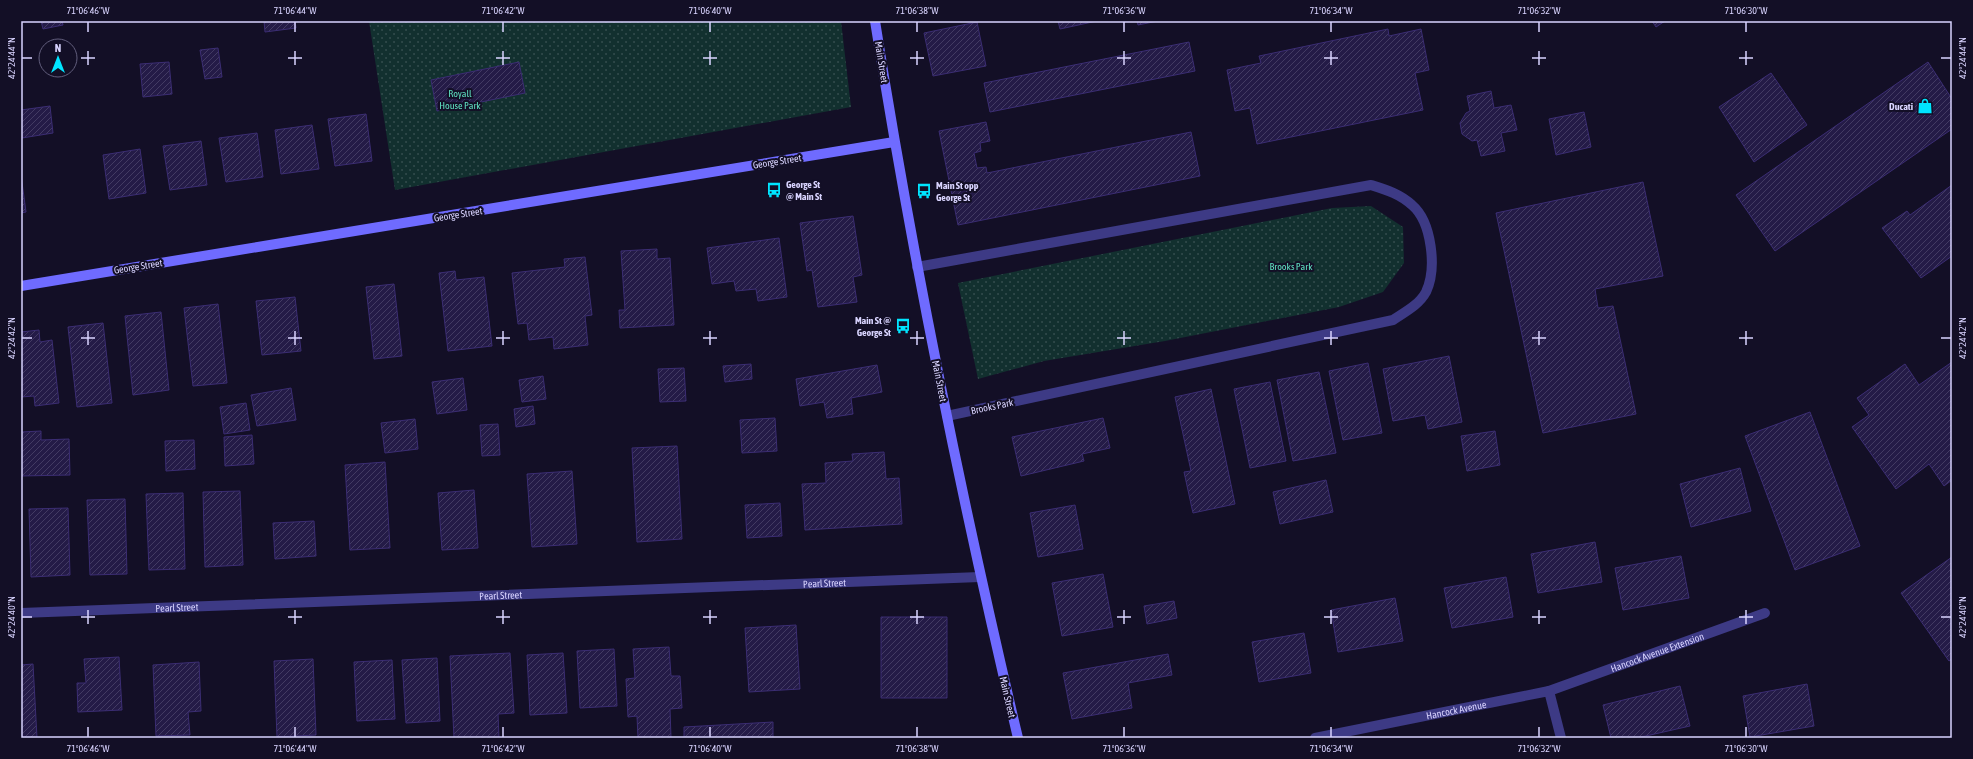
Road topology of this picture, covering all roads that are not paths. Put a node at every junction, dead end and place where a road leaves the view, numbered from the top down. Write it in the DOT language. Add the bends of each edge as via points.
graph roads {
  1 [pos="875,21"];
  2 [pos="894,142"];
  3 [pos="917,267"];
  4 [pos="21,286"];
  5 [pos="947,416"];
  6 [pos="980,577"];
  7 [pos="21,613"];
  8 [pos="1765,613"];
  9 [pos="1549,691"];
  10 [pos="1018,738"];
  11 [pos="1315,738"];
  12 [pos="1561,738"];
  1 -- 2 [label="street, Main Street"];
  2 -- 3 [label="street, Main Street"];
  2 -- 4 [label="street, George Street"];
  3 -- 5 [label="street, Main Street"];
  3 -- 5 [label="street, Brooks Park" via="1371,185 1395,192 1414,206 1425,223 1430,242 1431,276 1426,293 1414,307 1393,320"];
  5 -- 6 [label="street, Main Street"];
  6 -- 7 [label="street, Pearl Street"];
  6 -- 10 [label="street, Main Street"];
  8 -- 9 [label="street, Hancock Avenue Extension"];
  9 -- 11 [label="street, Hancock Avenue"];
  9 -- 12 [label="street"];
}
